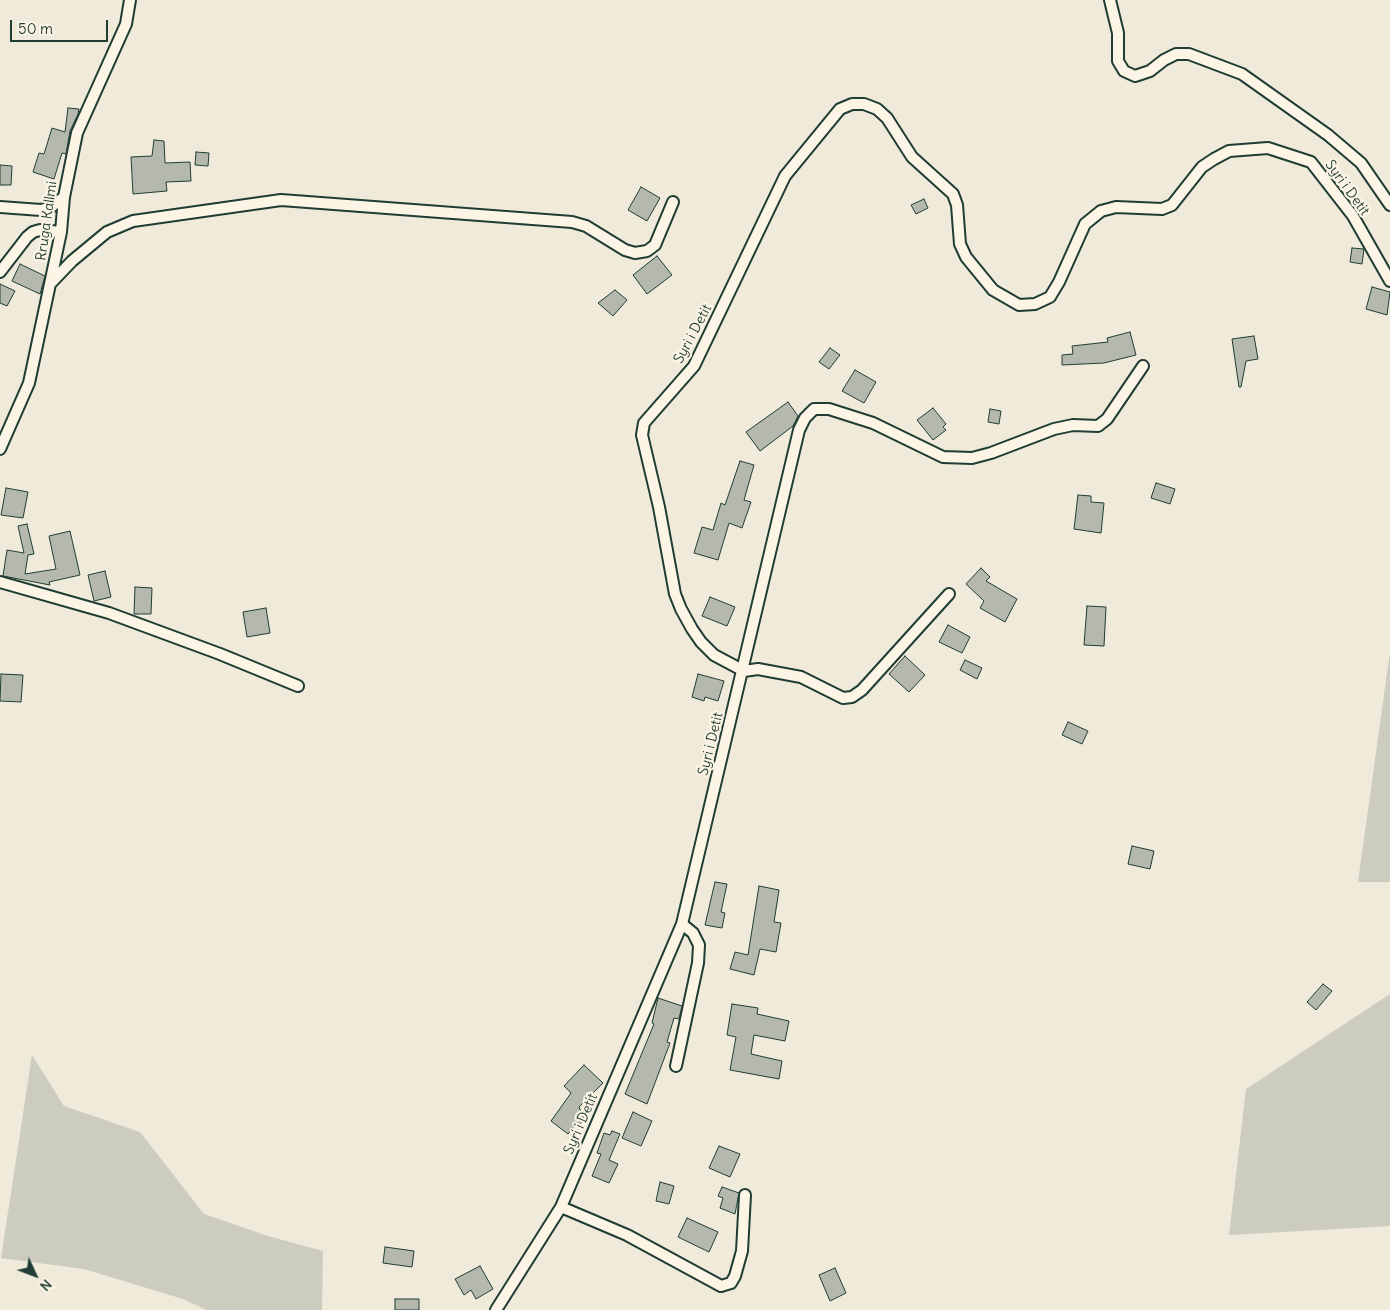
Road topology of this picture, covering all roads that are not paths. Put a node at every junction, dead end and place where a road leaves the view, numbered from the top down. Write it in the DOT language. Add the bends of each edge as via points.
graph roads {
  1 [pos="130,0"];
  2 [pos="1110,0"];
  3 [pos="64,197"];
  4 [pos="673,202"];
  5 [pos="1390,205"];
  6 [pos="0,207"];
  7 [pos="61,232"];
  8 [pos="0,272"];
  9 [pos="1390,281"];
  10 [pos="52,283"];
  11 [pos="1142,366"];
  12 [pos="0,449"];
  13 [pos="0,582"];
  14 [pos="948,594"];
  15 [pos="744,671"];
  16 [pos="298,686"];
  17 [pos="682,924"];
  18 [pos="676,1066"];
  19 [pos="746,1196"];
  20 [pos="561,1207"];
  21 [pos="496,1310"];
  1 -- 3 [label="street, Rruga Kallmi" via="126,24 77,133"];
  2 -- 5 [label="street" via="1118,33 1118,61 1124,71 1135,76 1150,71 1176,54 1188,54 1242,74 1328,135 1361,163"];
  3 -- 6 [label="street" via="51,207 40,210"];
  3 -- 7 [label="street, Rruga Kallmi"];
  4 -- 10 [label="street" via="655,245 648,251 635,253 586,226 572,222 281,200 133,220 107,232 72,261"];
  7 -- 8 [label="street" via="33,232"];
  7 -- 10 [label="street, Rruga Kallmi"];
  9 -- 15 [label="street, Syri i Detit" via="1353,216 1311,162 1268,148 1229,151 1214,159 1202,167 1172,205 1162,209 1116,207 1101,212 1085,224 1050,297 1035,304 1018,305 993,290 966,257 960,244 954,194 912,157 887,118 864,104 840,109 785,176 694,366 644,423 642,435 680,609 714,656"];
  10 -- 12 [label="street, Rruga Kallmi" via="29,383"];
  11 -- 15 [label="street" via="1107,420 1098,426 1073,425 1054,429 972,458 943,457 873,423 829,409 814,409 799,430"];
  13 -- 16 [label="street" via="109,613"];
  14 -- 15 [label="street" via="862,690 852,697 843,698 786,673"];
  15 -- 17 [label="street, Syri i Detit"];
  17 -- 18 [label="street" via="694,933 699,945"];
  17 -- 20 [label="street, Syri i Detit"];
  19 -- 20 [label="street" via="740,1260 731,1283 721,1286 627,1235"];
  20 -- 21 [label="street, Syri i Detit"];
}
